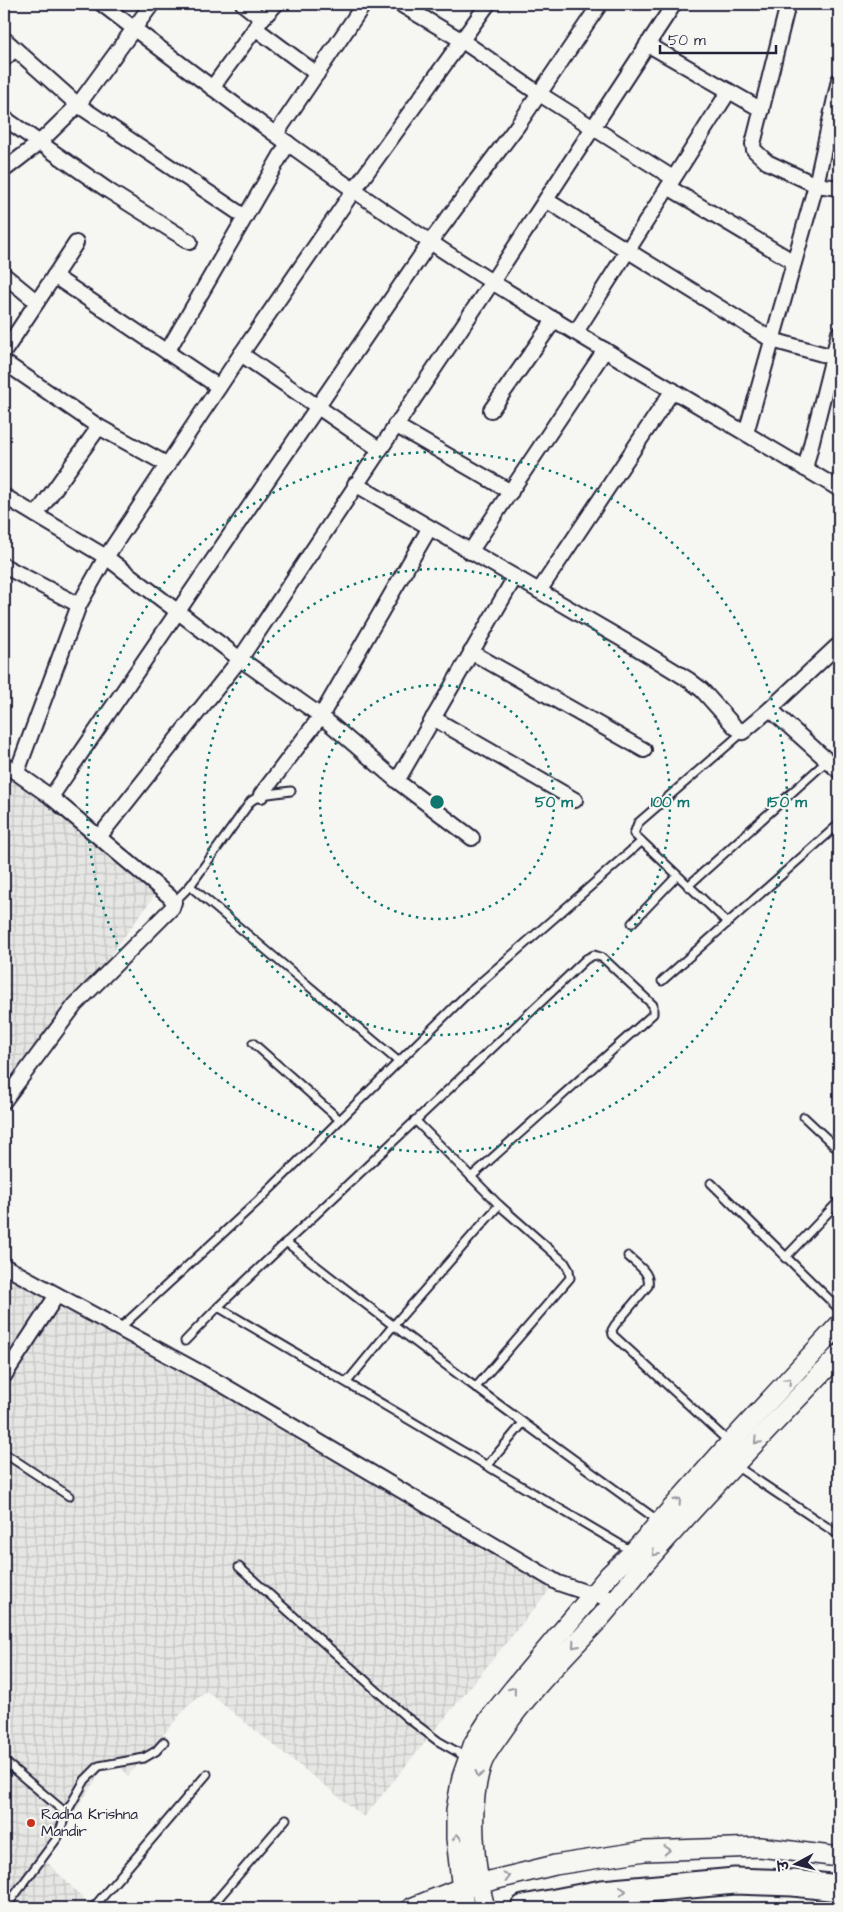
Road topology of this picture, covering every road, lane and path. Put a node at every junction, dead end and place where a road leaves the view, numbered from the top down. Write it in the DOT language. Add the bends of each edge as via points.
graph roads {
  1 [pos="102,4"];
  2 [pos="152,4"];
  3 [pos="243,4"];
  4 [pos="276,4"];
  5 [pos="364,4"];
  6 [pos="400,4"];
  7 [pos="488,4"];
  8 [pos="600,4"];
  9 [pos="674,4"];
  10 [pos="788,4"];
  11 [pos="259,23"];
  12 [pos="134,29"];
  13 [pos="4,39"];
  14 [pos="461,40"];
  15 [pos="647,44"];
  16 [pos="15,49"];
  17 [pos="4,59"];
  18 [pos="317,74"];
  19 [pos="839,80"];
  20 [pos="212,88"];
  21 [pos="728,91"];
  22 [pos="538,93"];
  23 [pos="78,105"];
  24 [pos="762,110"];
  25 [pos="4,118"];
  26 [pos="593,127"];
  27 [pos="276,134"];
  28 [pos="39,143"];
  29 [pos="288,143"];
  30 [pos="4,170"];
  31 [pos="671,182"];
  32 [pos="816,185"];
  33 [pos="839,188"];
  34 [pos="354,190"];
  35 [pos="546,200"];
  36 [pos="245,217"];
  37 [pos="431,241"];
  38 [pos="190,242"];
  39 [pos="76,243"];
  40 [pos="628,250"];
  41 [pos="794,262"];
  42 [pos="4,275"];
  43 [pos="54,276"];
  44 [pos="492,282"];
  45 [pos="37,302"];
  46 [pos="555,319"];
  47 [pos="576,332"];
  48 [pos="839,333"];
  49 [pos="772,340"];
  50 [pos="605,350"];
  51 [pos="4,352"];
  52 [pos="167,352"];
  53 [pos="241,354"];
  54 [pos="833,357"];
  55 [pos="4,362"];
  56 [pos="219,387"];
  57 [pos="673,390"];
  58 [pos="318,408"];
  59 [pos="491,410"];
  60 [pos="395,425"];
  61 [pos="100,427"];
  62 [pos="746,433"];
  63 [pos="379,448"];
  64 [pos="168,466"];
  65 [pos="804,468"];
  66 [pos="355,484"];
  67 [pos="839,489"];
  68 [pos="511,492"];
  69 [pos="4,496"];
  70 [pos="36,515"];
  71 [pos="429,528"];
  72 [pos="470,552"];
  73 [pos="106,557"];
  74 [pos="4,566"];
  75 [pos="515,577"];
  76 [pos="539,590"];
  77 [pos="79,604"];
  78 [pos="179,611"];
  79 [pos="836,647"];
  80 [pos="471,652"];
  81 [pos="240,659"];
  82 [pos="770,709"];
  83 [pos="321,716"];
  84 [pos="433,718"];
  85 [pos="743,732"];
  86 [pos="644,750"];
  87 [pos="828,760"];
  88 [pos="4,764"];
  89 [pos="839,771"];
  90 [pos="17,772"];
  91 [pos="397,781"];
  92 [pos="291,791"];
  93 [pos="261,795"];
  94 [pos="51,797"];
  95 [pos="575,800"];
  96 [pos="839,824"];
  97 [pos="99,837"];
  98 [pos="472,838"];
  99 [pos="641,842"];
  100 [pos="677,876"];
  101 [pos="190,886"];
  102 [pos="688,886"];
  103 [pos="174,902"];
  104 [pos="632,923"];
  105 [pos="728,923"];
  106 [pos="662,981"];
  107 [pos="253,1042"];
  108 [pos="399,1062"];
  109 [pos="4,1101"];
  110 [pos="804,1117"];
  111 [pos="340,1120"];
  112 [pos="415,1120"];
  113 [pos="839,1150"];
  114 [pos="471,1177"];
  115 [pos="711,1183"];
  116 [pos="839,1201"];
  117 [pos="499,1205"];
  118 [pos="286,1242"];
  119 [pos="628,1256"];
  120 [pos="785,1258"];
  121 [pos="4,1266"];
  122 [pos="57,1295"];
  123 [pos="218,1307"];
  124 [pos="839,1309"];
  125 [pos="393,1326"];
  126 [pos="839,1326"];
  127 [pos="119,1329"];
  128 [pos="185,1341"];
  129 [pos="839,1355"];
  130 [pos="4,1376"];
  131 [pos="347,1382"];
  132 [pos="476,1387"];
  133 [pos="523,1423"];
  134 [pos="730,1443"];
  135 [pos="4,1453"];
  136 [pos="734,1465"];
  137 [pos="487,1466"];
  138 [pos="69,1496"];
  139 [pos="660,1522"];
  140 [pos="839,1535"];
  141 [pos="633,1552"];
  142 [pos="239,1567"];
  143 [pos="594,1595"];
  144 [pos="616,1600"];
  145 [pos="164,1742"];
  146 [pos="468,1758"];
  147 [pos="4,1761"];
  148 [pos="207,1774"];
  149 [pos="66,1813"];
  150 [pos="286,1819"];
  151 [pos="839,1857"];
  152 [pos="470,1886"];
  153 [pos="839,1888"];
  154 [pos="98,1906"];
  155 [pos="5,1908"];
  156 [pos="210,1908"];
  157 [pos="411,1908"];
  158 [pos="464,1908"];
  159 [pos="485,1908"];
  160 [pos="524,1908"];
  1 -- 12 [label="street"];
  2 -- 12 [label="street"];
  3 -- 11 [label="street"];
  4 -- 11 [label="street"];
  5 -- 18 [label="street"];
  6 -- 14 [label="street"];
  7 -- 14 [label="street"];
  8 -- 22 [label="street"];
  9 -- 15 [label="street"];
  10 -- 24 [label="street"];
  11 -- 18 [label="street"];
  11 -- 20 [label="street"];
  12 -- 20 [label="street"];
  12 -- 23 [label="street"];
  13 -- 16 [label="street"];
  14 -- 22 [label="street"];
  14 -- 34 [label="street"];
  15 -- 21 [label="street"];
  15 -- 26 [label="street"];
  16 -- 17 [label="street"];
  16 -- 23 [label="street"];
  18 -- 27 [label="street"];
  19 -- 32 [label="street"];
  20 -- 27 [label="street"];
  21 -- 24 [label="street"];
  21 -- 31 [label="street"];
  22 -- 26 [label="street"];
  22 -- 37 [label="street" via="518,125"];
  23 -- 28 [label="street"];
  23 -- 36 [label="street"];
  24 -- 32 [label="street" via="754,150 768,162"];
  25 -- 28 [label="street"];
  26 -- 31 [label="street"];
  26 -- 35 [label="street"];
  27 -- 29 [label="street"];
  28 -- 30 [label="street"];
  28 -- 38 [label="street"];
  29 -- 34 [label="street"];
  29 -- 36 [label="street"];
  31 -- 40 [label="street"];
  31 -- 41 [label="street"];
  32 -- 33 [label="street"];
  32 -- 41 [label="street"];
  34 -- 37 [label="street"];
  34 -- 53 [label="street"];
  35 -- 40 [label="street"];
  35 -- 44 [label="street"];
  36 -- 52 [label="street"];
  37 -- 44 [label="street"];
  37 -- 58 [label="street"];
  39 -- 43 [label="street"];
  40 -- 47 [label="street"];
  40 -- 49 [label="street"];
  41 -- 49 [label="street"];
  42 -- 45 [label="street"];
  43 -- 45 [label="street"];
  43 -- 52 [label="street"];
  44 -- 46 [label="street"];
  44 -- 60 [label="street"];
  45 -- 51 [label="street"];
  46 -- 47 [label="street"];
  46 -- 59 [label="street"];
  47 -- 50 [label="street"];
  48 -- 54 [label="street"];
  49 -- 54 [label="street"];
  49 -- 62 [label="street"];
  50 -- 57 [label="street"];
  50 -- 68 [label="street"];
  52 -- 56 [label="street"];
  53 -- 56 [label="street"];
  53 -- 58 [label="street"];
  54 -- 65 [label="street"];
  55 -- 61 [label="street"];
  56 -- 64 [label="street"];
  57 -- 62 [label="street"];
  57 -- 76 [label="street"];
  58 -- 63 [label="street"];
  58 -- 78 [label="street"];
  60 -- 63 [label="street"];
  60 -- 68 [label="street"];
  61 -- 64 [label="street"];
  61 -- 70 [label="street"];
  62 -- 65 [label="street"];
  63 -- 66 [label="street"];
  64 -- 73 [label="street"];
  65 -- 67 [label="street"];
  66 -- 71 [label="street"];
  66 -- 81 [label="street"];
  68 -- 72 [label="street"];
  69 -- 70 [label="street"];
  70 -- 73 [label="street"];
  71 -- 72 [label="street"];
  71 -- 83 [label="street"];
  72 -- 75 [label="street"];
  73 -- 77 [label="street"];
  73 -- 78 [label="street"];
  74 -- 77 [label="street"];
  75 -- 76 [label="street"];
  75 -- 80 [label="street"];
  76 -- 85 [label="street" via="689,680"];
  77 -- 90 [label="street"];
  78 -- 81 [label="street"];
  78 -- 94 [label="street"];
  79 -- 82 [label="street"];
  80 -- 84 [label="street"];
  80 -- 86 [label="street"];
  81 -- 83 [label="street"];
  81 -- 97 [label="street"];
  82 -- 85 [label="street"];
  82 -- 87 [label="street"];
  83 -- 91 [label="street"];
  83 -- 93 [label="street"];
  84 -- 91 [label="street"];
  84 -- 95 [label="street"];
  85 -- 99 [label="lane" via="638,823 634,834"];
  87 -- 89 [label="street"];
  87 -- 102 [label="lane"];
  88 -- 90 [label="street"];
  90 -- 94 [label="street"];
  91 -- 98 [label="street"];
  92 -- 93 [label="lane"];
  93 -- 101 [label="lane" via="251,801"];
  94 -- 97 [label="street"];
  96 -- 105 [label="lane"];
  97 -- 103 [label="street"];
  99 -- 100 [label="lane"];
  99 -- 108 [label="lane" via="464,997"];
  100 -- 102 [label="lane"];
  100 -- 104 [label="lane"];
  101 -- 103 [label="lane"];
  101 -- 108 [label="lane"];
  102 -- 105 [label="lane"];
  103 -- 109 [label="street" via="172,908 75,1005"];
  105 -- 106 [label="lane"];
  107 -- 111 [label="lane"];
  108 -- 111 [label="lane"];
  110 -- 113 [label="lane"];
  111 -- 127 [label="lane"];
  112 -- 114 [label="lane"];
  112 -- 114 [label="lane" via="590,957 598,955 603,958 654,1004 653,1014"];
  112 -- 118 [label="lane"];
  114 -- 117 [label="lane"];
  115 -- 120 [label="lane"];
  116 -- 120 [label="lane"];
  117 -- 125 [label="lane"];
  117 -- 132 [label="lane" via="565,1263 570,1278"];
  118 -- 123 [label="lane"];
  118 -- 125 [label="lane"];
  119 -- 134 [label="lane" via="648,1274 649,1281 615,1325 613,1335"];
  120 -- 124 [label="lane"];
  121 -- 122 [label="street"];
  122 -- 127 [label="street"];
  122 -- 130 [label="street"];
  123 -- 128 [label="lane"];
  123 -- 131 [label="lane"];
  125 -- 131 [label="lane"];
  125 -- 132 [label="lane"];
  134 -- 126 [label="street, one-way"];
  127 -- 143 [label="street" via="249,1400 558,1583"];
  129 -- 136 [label="street, one-way"];
  131 -- 137 [label="lane"];
  132 -- 133 [label="lane"];
  133 -- 137 [label="lane"];
  133 -- 139 [label="lane"];
  139 -- 134 [label="street, one-way"];
  135 -- 138 [label="lane"];
  136 -- 140 [label="lane"];
  136 -- 144 [label="street, one-way"];
  137 -- 141 [label="lane"];
  139 -- 141 [label="street"];
  141 -- 143 [label="street"];
  142 -- 146 [label="lane" via="405,1716"];
  143 -- 144 [label="street"];
  146 -- 143 [label="street, one-way" via="490,1718"];
  144 -- 152 [label="street, one-way" via="514,1713 481,1764 475,1789"];
  145 -- 149 [label="lane" via="144,1758 99,1766 85,1780"];
  152 -- 146 [label="street, one-way" via="456,1838 456,1810"];
  147 -- 149 [label="lane"];
  148 -- 154 [label="lane"];
  149 -- 155 [label="lane" via="58,1837"];
  150 -- 156 [label="lane"];
  152 -- 151 [label="street, one-way" via="555,1864 645,1851 760,1847"];
  152 -- 157 [label="street"];
  152 -- 158 [label="street"];
  152 -- 159 [label="street"];
  160 -- 153 [label="highway, one-way" via="602,1892 735,1881"];
}
